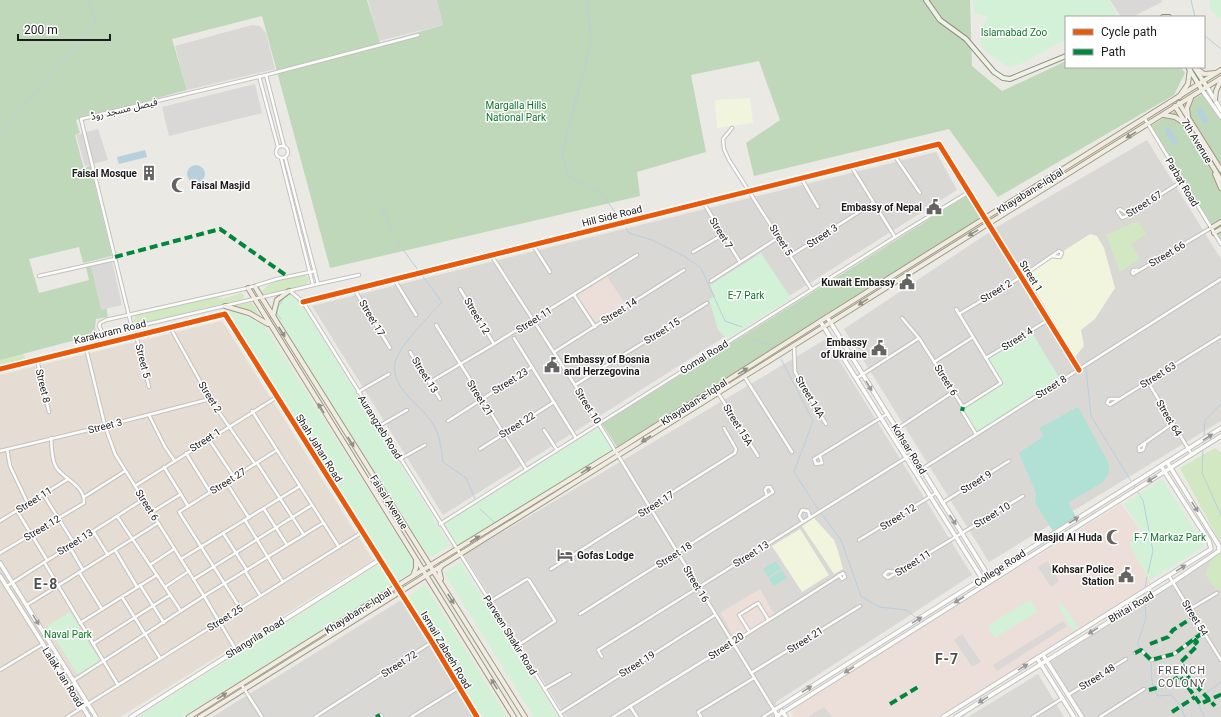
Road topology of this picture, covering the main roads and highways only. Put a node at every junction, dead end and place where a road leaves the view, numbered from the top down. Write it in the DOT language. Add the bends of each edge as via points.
graph roads {
  1 [pos="926,0"];
  2 [pos="1065,56"];
  3 [pos="1192,68"];
  4 [pos="1220,71"];
  5 [pos="1221,79"];
  6 [pos="1204,82"];
  7 [pos="1199,85"];
  8 [pos="1207,87"];
  9 [pos="1202,90"];
  10 [pos="1192,98"];
  11 [pos="1215,100"];
  12 [pos="1175,101"];
  13 [pos="1178,106"];
  14 [pos="1164,115"];
  15 [pos="1188,119"];
  16 [pos="1188,126"];
  17 [pos="1213,167"];
  18 [pos="1221,169"];
  19 [pos="1221,180"];
  20 [pos="1221,188"];
  21 [pos="1221,222"];
  22 [pos="1211,228"];
  23 [pos="1221,229"];
  24 [pos="1214,233"];
  25 [pos="255,287"];
  26 [pos="248,288"];
  27 [pos="289,291"];
  28 [pos="226,306"];
  29 [pos="273,317"];
  30 [pos="271,327"];
  31 [pos="458,553"];
  32 [pos="422,554"];
  33 [pos="443,558"];
  34 [pos="415,560"];
  35 [pos="446,563"];
  36 [pos="429,566"];
  37 [pos="422,570"];
  38 [pos="433,570"];
  39 [pos="425,575"];
  40 [pos="413,576"];
  41 [pos="415,581"];
  42 [pos="443,586"];
  43 [pos="435,590"];
  44 [pos="189,717"];
  45 [pos="200,717"];
  46 [pos="514,717"];
  47 [pos="525,717"];
  1 -- 2 [label="main road" via="940,20 966,39 994,72 1003,78 1010,79"];
  3 -- 4 [label="main road" via="1204,74"];
  3 -- 6 [label="main road"];
  3 -- 7 [label="main road"];
  3 -- 12 [label="main road" via="1188,84"];
  4 -- 6 [label="main road, Khayaban-e-Iqbal"];
  5 -- 8 [label="main road, Khayaban-e-Iqbal"];
  5 -- 11 [label="main road"];
  6 -- 7 [label="main road, Khayaban-e-Iqbal"];
  6 -- 8 [label="main road"];
  7 -- 9 [label="main road"];
  7 -- 12 [label="main road, Khayaban-e-Iqbal"];
  8 -- 9 [label="main road, Khayaban-e-Iqbal"];
  9 -- 10 [label="main road, Khayaban-e-Iqbal"];
  10 -- 13 [label="main road, Khayaban-e-Iqbal"];
  10 -- 15 [label="main road" via="1188,108"];
  12 -- 13 [label="main road, 7th Avenue"];
  31 -- 12 [label="main road, Khayaban-e-Iqbal, one-way" via="820,321"];
  13 -- 14 [label="main road, Khayaban-e-Iqbal"];
  13 -- 15 [label="main road, 7th Avenue"];
  13 -- 16 [label="main road, 7th Avenue"];
  14 -- 16 [label="main road" via="1175,116"];
  14 -- 31 [label="main road, Khayaban-e-Iqbal, one-way" via="619,456"];
  15 -- 18 [label="main road, 7th Avenue"];
  16 -- 17 [label="main road, 7th Avenue"];
  17 -- 19 [label="main road, 7th Avenue"];
  17 -- 20 [label="main road"];
  21 -- 22 [label="main road"];
  23 -- 24 [label="main road"];
  25 -- 29 [label="main road, Faisal Avenue"];
  26 -- 30 [label="main road, Faisal Avenue"];
  27 -- 29 [label="main road" via="278,300"];
  28 -- 30 [label="main road" via="249,313"];
  29 -- 32 [label="main road, Faisal Avenue, one-way"];
  34 -- 30 [label="main road, Faisal Avenue, one-way"];
  31 -- 33 [label="main road, Khayaban-e-Iqbal"];
  31 -- 35 [label="main road, Khayaban-e-Iqbal"];
  32 -- 33 [label="main road" via="430,560"];
  32 -- 36 [label="main road, Faisal Avenue"];
  33 -- 36 [label="main road, Khayaban-e-Iqbal"];
  34 -- 37 [label="main road, Faisal Avenue"];
  34 -- 40 [label="main road"];
  35 -- 38 [label="main road, Khayaban-e-Iqbal"];
  35 -- 42 [label="main road" via="441,566 439,573"];
  36 -- 37 [label="main road, Khayaban-e-Iqbal"];
  36 -- 38 [label="main road, Faisal Avenue"];
  37 -- 39 [label="main road, Faisal Avenue"];
  37 -- 40 [label="main road, Khayaban-e-Iqbal"];
  38 -- 39 [label="main road, Khayaban-e-Iqbal"];
  38 -- 42 [label="main road, Faisal Avenue"];
  39 -- 41 [label="main road, Khayaban-e-Iqbal"];
  39 -- 43 [label="main road, Faisal Avenue"];
  44 -- 40 [label="main road, Khayaban-e-Iqbal, one-way"];
  41 -- 43 [label="main road" via="426,581"];
  41 -- 45 [label="main road, Khayaban-e-Iqbal"];
  42 -- 47 [label="main road, Faisal Avenue, one-way"];
  46 -- 43 [label="main road, Faisal Avenue, one-way"];
}
